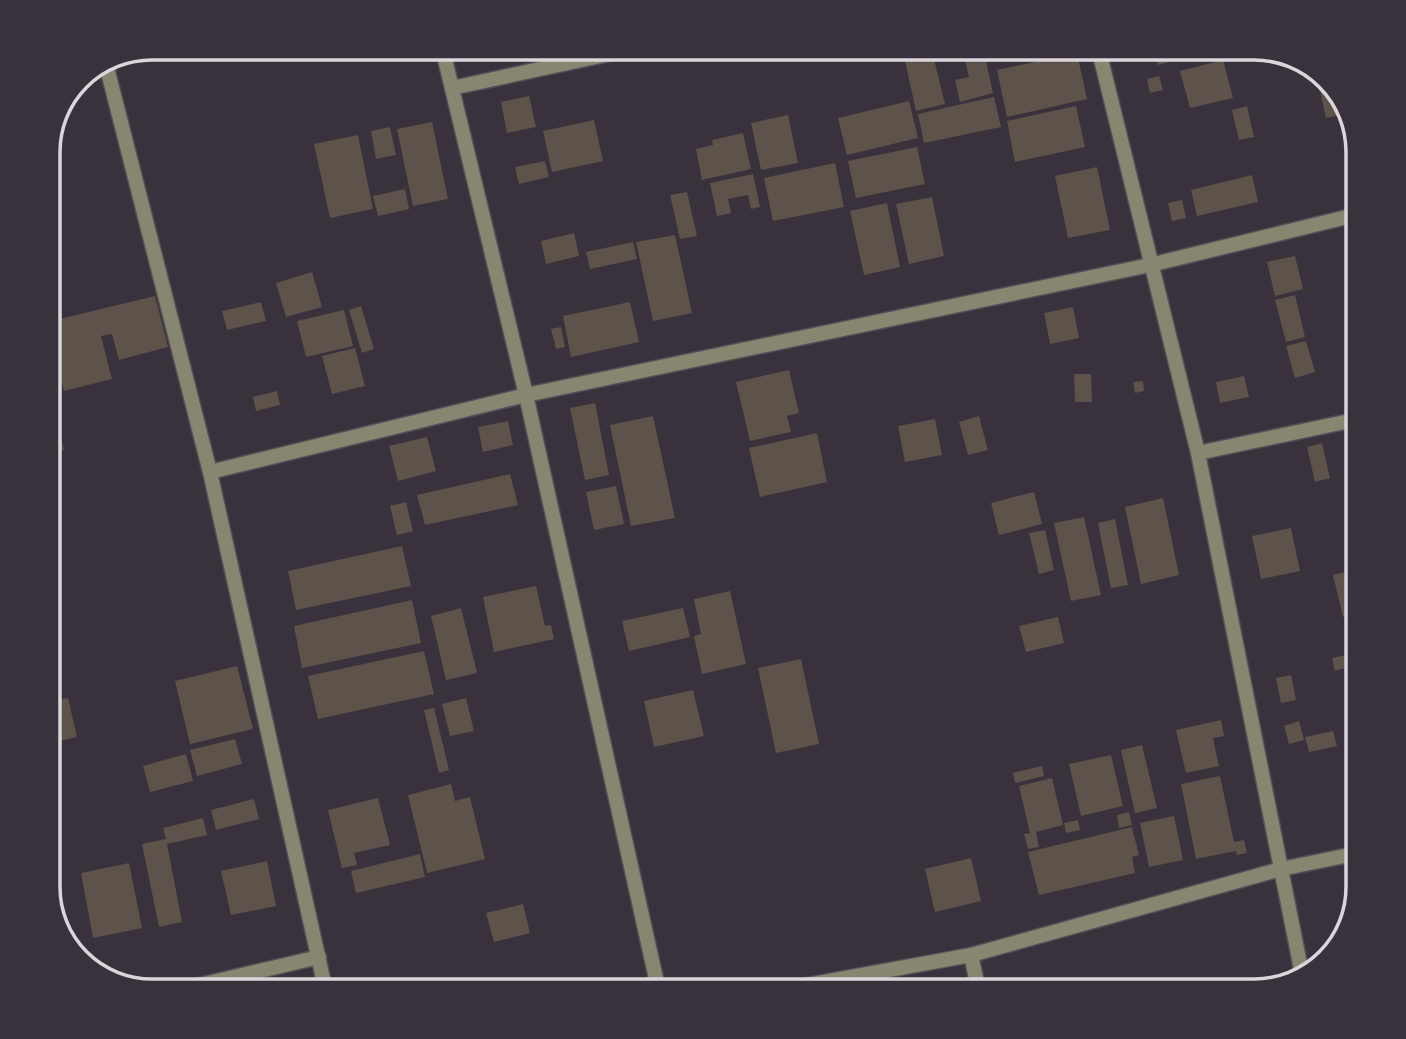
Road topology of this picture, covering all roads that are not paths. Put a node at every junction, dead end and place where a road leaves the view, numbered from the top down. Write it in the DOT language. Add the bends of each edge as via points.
graph roads {
  1 [pos="445,59"];
  2 [pos="586,59"];
  3 [pos="1101,59"];
  4 [pos="108,71"];
  5 [pos="452,88"];
  6 [pos="1346,217"];
  7 [pos="1150,265"];
  8 [pos="526,395"];
  9 [pos="1346,422"];
  10 [pos="1198,453"];
  11 [pos="210,472"];
  12 [pos="1346,856"];
  13 [pos="1281,869"];
  14 [pos="971,955"];
  15 [pos="319,957"];
  16 [pos="1301,967"];
  17 [pos="225,979"];
  18 [pos="323,979"];
  19 [pos="656,979"];
  20 [pos="840,979"];
  21 [pos="976,979"];
  1 -- 5 [label="street"];
  2 -- 5 [label="street"];
  3 -- 7 [label="street"];
  4 -- 11 [label="street"];
  5 -- 8 [label="street"];
  6 -- 7 [label="street"];
  7 -- 8 [label="street"];
  7 -- 10 [label="street"];
  8 -- 11 [label="street"];
  8 -- 19 [label="street"];
  9 -- 10 [label="street"];
  10 -- 13 [label="street"];
  11 -- 15 [label="street"];
  12 -- 13 [label="street"];
  13 -- 14 [label="street"];
  13 -- 16 [label="street"];
  14 -- 20 [label="street"];
  14 -- 21 [label="street"];
  15 -- 17 [label="street"];
  15 -- 18 [label="street"];
}
